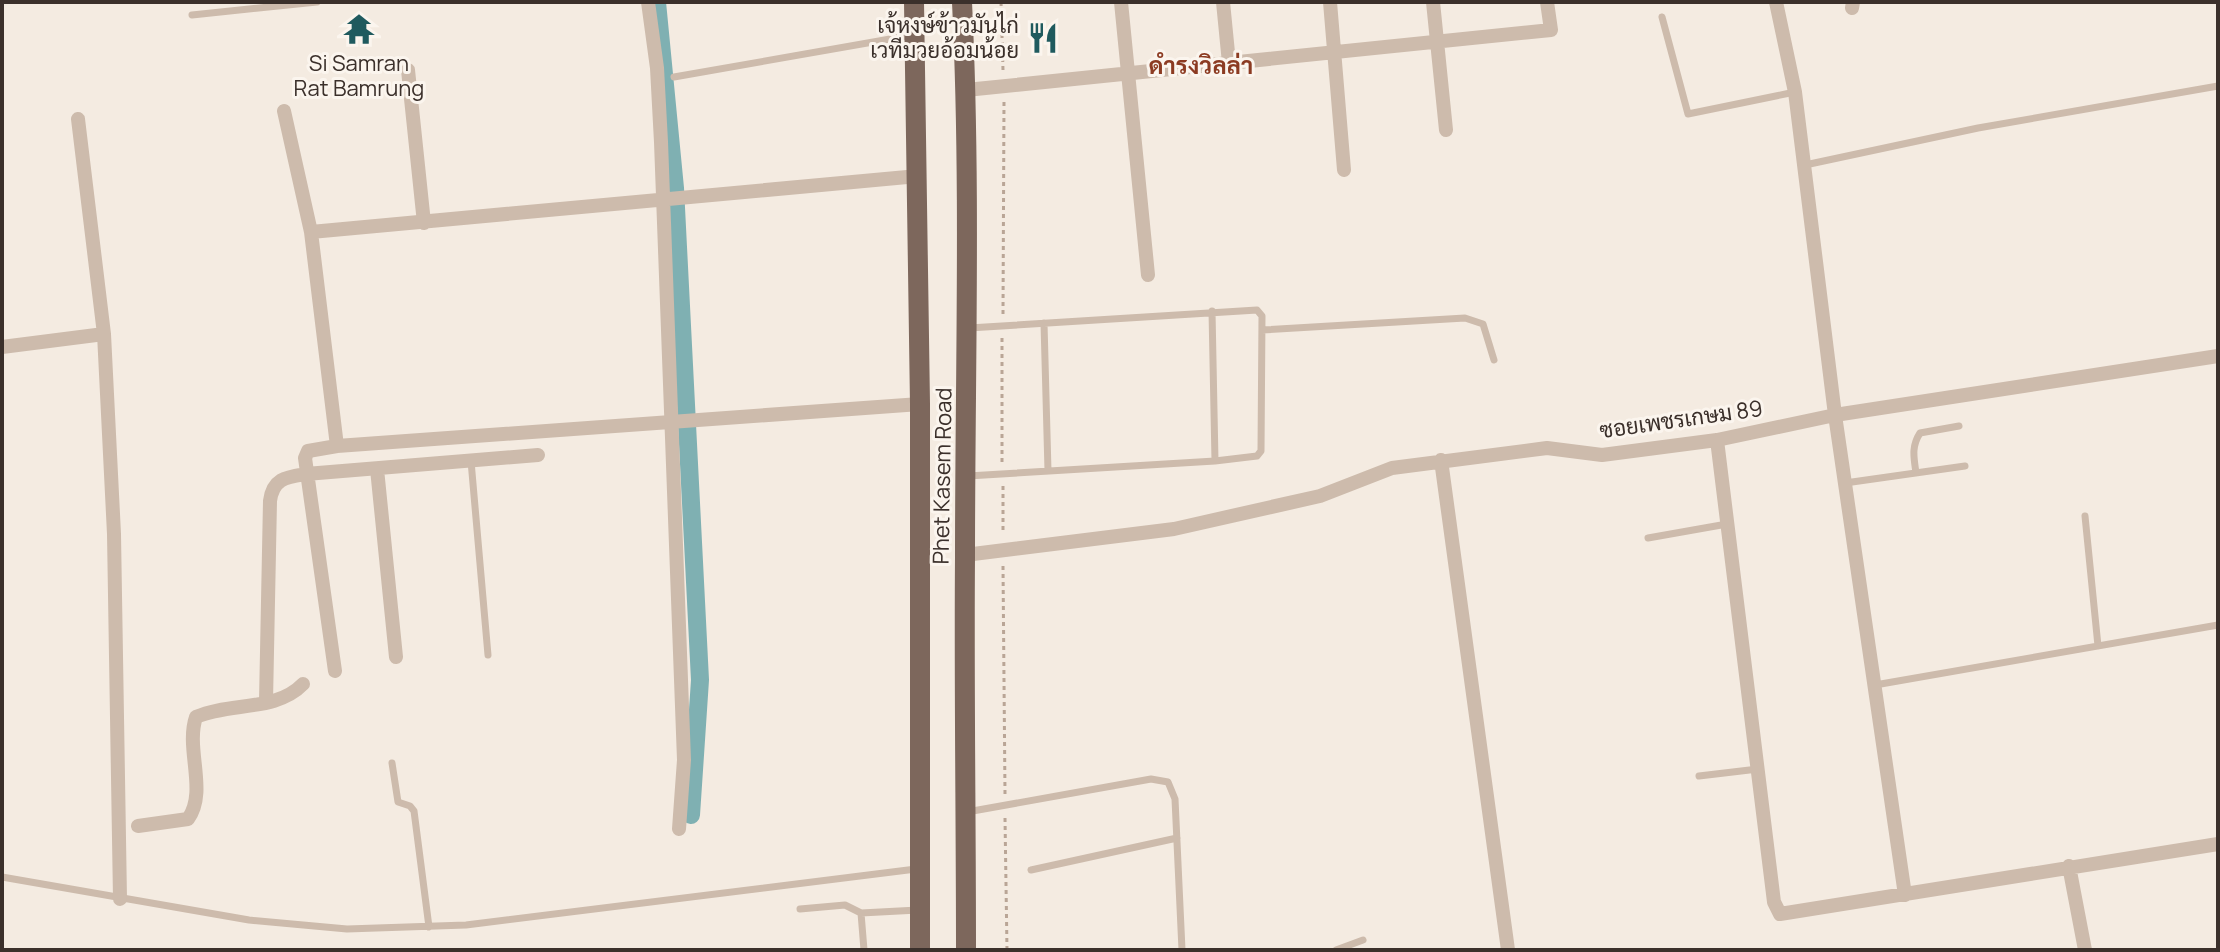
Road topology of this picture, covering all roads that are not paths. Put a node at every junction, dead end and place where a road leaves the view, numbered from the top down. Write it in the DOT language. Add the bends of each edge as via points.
graph roads {
  1 [pos="317,2"];
  2 [pos="648,2"];
  3 [pos="914,2"];
  4 [pos="962,2"];
  5 [pos="1121,2"];
  6 [pos="1223,2"];
  7 [pos="1330,2"];
  8 [pos="1433,2"];
  9 [pos="1547,2"];
  10 [pos="1776,2"];
  11 [pos="192,15"];
  12 [pos="1662,17"];
  13 [pos="916,34"];
  14 [pos="1438,41"];
  15 [pos="1335,52"];
  16 [pos="1229,63"];
  17 [pos="408,70"];
  18 [pos="1128,73"];
  19 [pos="674,77"];
  20 [pos="2218,86"];
  21 [pos="966,90"];
  22 [pos="1795,92"];
  23 [pos="284,111"];
  24 [pos="78,119"];
  25 [pos="1446,130"];
  26 [pos="1803,166"];
  27 [pos="1344,170"];
  28 [pos="918,176"];
  29 [pos="664,201"];
  30 [pos="424,223"];
  31 [pos="311,232"];
  32 [pos="1148,275"];
  33 [pos="1212,311"];
  34 [pos="1044,323"];
  35 [pos="967,328"];
  36 [pos="1262,330"];
  37 [pos="104,334"];
  38 [pos="2,347"];
  39 [pos="2218,356"];
  40 [pos="1494,360"];
  41 [pos="920,404"];
  42 [pos="1835,415"];
  43 [pos="672,422"];
  44 [pos="1959,426"];
  45 [pos="1717,440"];
  46 [pos="337,446"];
  47 [pos="538,455"];
  48 [pos="1441,460"];
  49 [pos="471,461"];
  50 [pos="1215,461"];
  51 [pos="1965,466"];
  52 [pos="377,469"];
  53 [pos="1048,471"];
  54 [pos="1916,473"];
  55 [pos="306,474"];
  56 [pos="966,476"];
  57 [pos="1845,483"];
  58 [pos="2085,516"];
  59 [pos="1727,524"];
  60 [pos="1648,538"];
  61 [pos="965,555"];
  62 [pos="2218,625"];
  63 [pos="2098,646"];
  64 [pos="488,655"];
  65 [pos="396,657"];
  66 [pos="335,671"];
  67 [pos="303,684"];
  68 [pos="1875,685"];
  69 [pos="266,702"];
  70 [pos="392,763"];
  71 [pos="1758,769"];
  72 [pos="1699,776"];
  73 [pos="965,813"];
  74 [pos="138,826"];
  75 [pos="679,829"];
  76 [pos="1177,838"];
  77 [pos="2218,844"];
  78 [pos="2069,866"];
  79 [pos="920,868"];
  80 [pos="1031,870"];
  81 [pos="2,877"];
  82 [pos="1905,895"];
  83 [pos="120,899"];
  84 [pos="800,909"];
  85 [pos="920,910"];
  86 [pos="861,913"];
  87 [pos="429,927"];
  88 [pos="1363,940"];
  89 [pos="864,950"];
  90 [pos="920,950"];
  91 [pos="966,950"];
  92 [pos="1182,950"];
  93 [pos="1336,950"];
  94 [pos="1508,950"];
  95 [pos="2085,950"];
  1 -- 11 [label="lane"];
  2 -- 29 [label="street"];
  3 -- 13 [label="main road, Phet Kasem Road"];
  4 -- 21 [label="main road, Phet Kasem Road"];
  5 -- 18 [label="street"];
  6 -- 16 [label="street"];
  7 -- 15 [label="street"];
  8 -- 14 [label="street"];
  9 -- 14 [label="street" via="1551,30"];
  10 -- 22 [label="street"];
  12 -- 22 [label="lane" via="1688,114"];
  13 -- 19 [label="lane"];
  13 -- 28 [label="main road, Phet Kasem Road"];
  14 -- 15 [label="street"];
  14 -- 25 [label="street"];
  15 -- 16 [label="street"];
  15 -- 27 [label="street"];
  16 -- 18 [label="street"];
  17 -- 30 [label="street"];
  18 -- 21 [label="street"];
  18 -- 32 [label="street"];
  20 -- 26 [label="lane" via="1978,128"];
  21 -- 35 [label="main road, Phet Kasem Road"];
  22 -- 26 [label="street"];
  23 -- 31 [label="street"];
  24 -- 37 [label="street"];
  26 -- 42 [label="street"];
  28 -- 29 [label="street"];
  28 -- 41 [label="main road, Phet Kasem Road"];
  29 -- 30 [label="street"];
  29 -- 43 [label="street"];
  30 -- 31 [label="street"];
  31 -- 46 [label="street"];
  33 -- 34 [label="lane"];
  33 -- 36 [label="lane" via="1257,310"];
  33 -- 50 [label="lane"];
  34 -- 35 [label="lane"];
  34 -- 53 [label="lane"];
  35 -- 56 [label="main road, Phet Kasem Road"];
  36 -- 40 [label="lane" via="1465,318 1483,324"];
  36 -- 50 [label="lane" via="1261,451 1254,458"];
  37 -- 38 [label="street"];
  37 -- 83 [label="street" via="116,593"];
  39 -- 42 [label="street, ซอยเพชรเกษม 89"];
  41 -- 43 [label="street"];
  41 -- 79 [label="main road, Phet Kasem Road"];
  42 -- 45 [label="street, ซอยเพชรเกษม 89"];
  42 -- 57 [label="street"];
  43 -- 46 [label="street"];
  43 -- 75 [label="street" via="684,760"];
  44 -- 54 [label="lane" via="1920,433 1914,442"];
  45 -- 48 [label="street, ซอยเพชรเกษม 89" via="1602,455 1547,448"];
  45 -- 59 [label="street"];
  46 -- 55 [label="street" via="308,451"];
  47 -- 49 [label="street"];
  48 -- 61 [label="street, ซอยเพชรเกษม 89" via="1392,468 1320,496 1174,529"];
  48 -- 94 [label="street"];
  49 -- 52 [label="street"];
  49 -- 64 [label="lane"];
  50 -- 53 [label="lane"];
  51 -- 54 [label="lane"];
  52 -- 55 [label="street"];
  52 -- 65 [label="street"];
  53 -- 56 [label="lane"];
  54 -- 57 [label="lane"];
  55 -- 66 [label="street"];
  55 -- 69 [label="street" via="279,481 271,493"];
  56 -- 61 [label="main road, Phet Kasem Road"];
  57 -- 68 [label="street"];
  58 -- 63 [label="lane"];
  59 -- 60 [label="lane"];
  59 -- 71 [label="street"];
  61 -- 73 [label="main road, Phet Kasem Road"];
  62 -- 63 [label="lane"];
  63 -- 68 [label="lane"];
  67 -- 69 [label="street" via="293,694"];
  68 -- 82 [label="street"];
  69 -- 74 [label="street" via="196,717 191,739 195,809 188,819"];
  70 -- 87 [label="lane" via="398,802 414,811"];
  71 -- 72 [label="lane"];
  71 -- 82 [label="street" via="1774,902 1780,914"];
  73 -- 76 [label="lane" via="1151,779 1168,782 1175,799"];
  73 -- 91 [label="main road, Phet Kasem Road"];
  76 -- 80 [label="lane"];
  76 -- 92 [label="lane"];
  77 -- 78 [label="street"];
  78 -- 82 [label="street"];
  78 -- 95 [label="street"];
  79 -- 85 [label="main road, Phet Kasem Road"];
  79 -- 87 [label="lane"];
  81 -- 83 [label="lane"];
  83 -- 87 [label="lane" via="297,926"];
  84 -- 86 [label="lane" via="845,905"];
  85 -- 86 [label="lane"];
  85 -- 90 [label="main road, Phet Kasem Road"];
  86 -- 89 [label="lane"];
  88 -- 93 [label="lane"];
}
